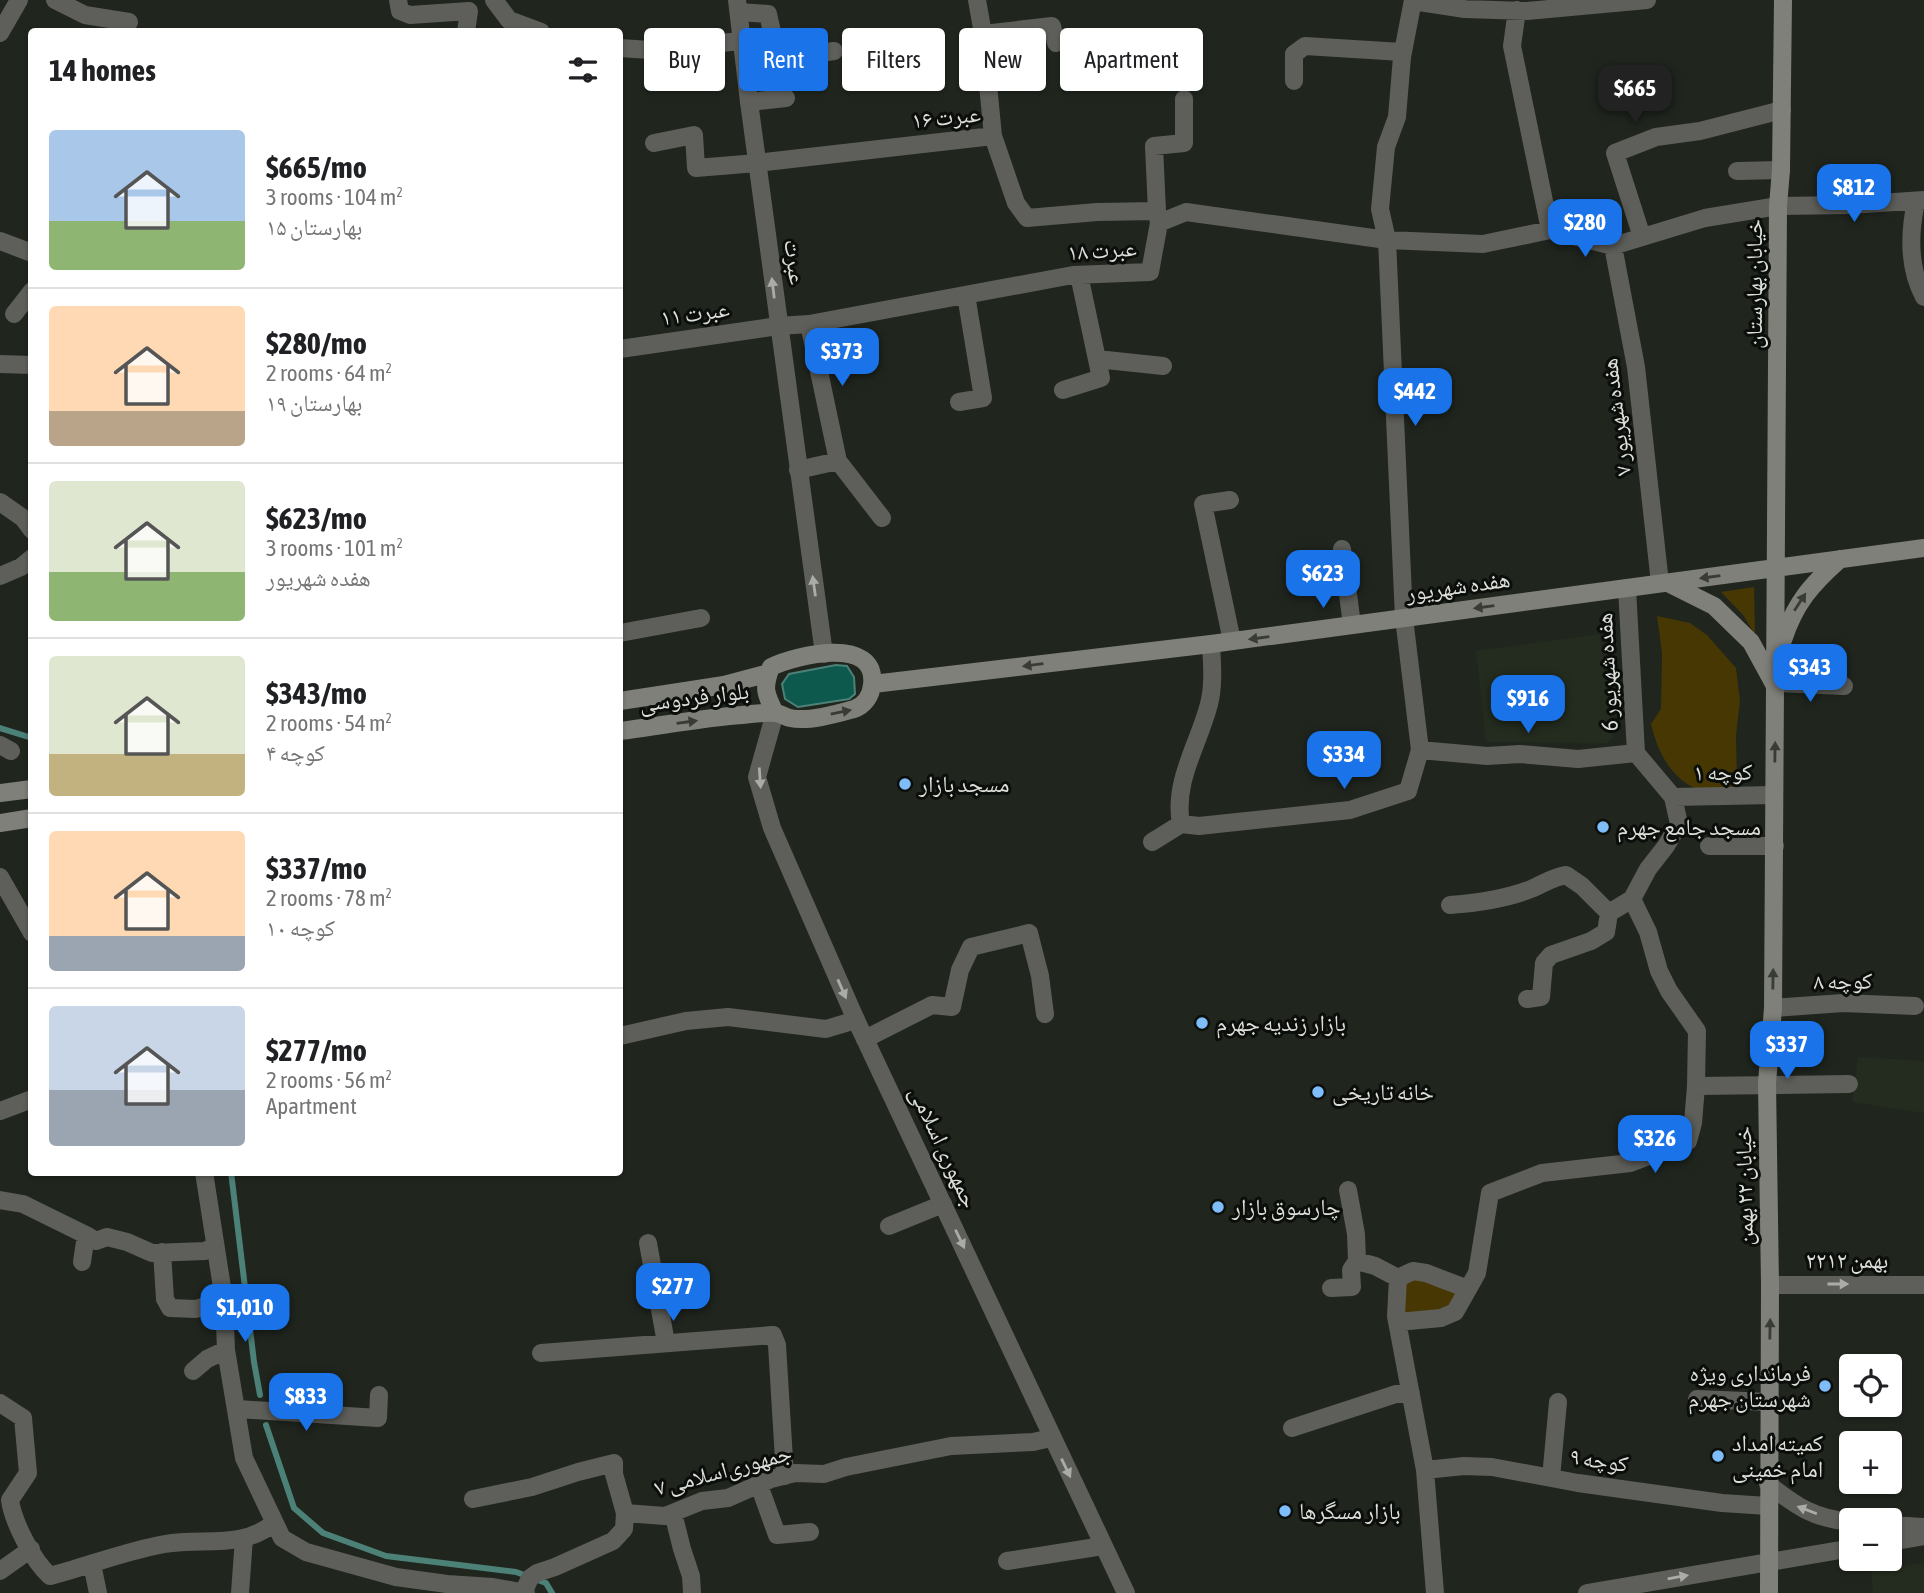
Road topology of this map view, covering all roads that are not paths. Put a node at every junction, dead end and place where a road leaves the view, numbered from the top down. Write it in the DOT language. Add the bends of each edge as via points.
graph roads {
  1 [pos="55,0"];
  2 [pos="398,0"];
  3 [pos="494,0"];
  4 [pos="977,0"];
  5 [pos="1413,0"];
  6 [pos="1647,0"];
  7 [pos="1783,0"];
  8 [pos="1601,2"];
  9 [pos="471,6"];
  10 [pos="738,6"];
  11 [pos="10,8"];
  12 [pos="1517,10"];
  13 [pos="129,23"];
  14 [pos="467,28"];
  15 [pos="530,28"];
  16 [pos="740,28"];
  17 [pos="982,28"];
  18 [pos="1035,28"];
  19 [pos="0,33"];
  20 [pos="739,41"];
  21 [pos="1056,43"];
  22 [pos="623,48"];
  23 [pos="834,51"];
  24 [pos="1402,52"];
  25 [pos="1294,81"];
  26 [pos="747,91"];
  27 [pos="989,91"];
  28 [pos="786,98"];
  29 [pos="1184,99"];
  30 [pos="748,102"];
  31 [pos="1782,110"];
  32 [pos="993,136"];
  33 [pos="654,143"];
  34 [pos="757,163"];
  35 [pos="1737,170"];
  36 [pos="1781,170"];
  37 [pos="1920,201"];
  38 [pos="1778,206"];
  39 [pos="1158,217"];
  40 [pos="1550,230"];
  41 [pos="1642,237"];
  42 [pos="1387,240"];
  43 [pos="0,241"];
  44 [pos="1613,246"];
  45 [pos="28,252"];
  46 [pos="1079,275"];
  47 [pos="28,295"];
  48 [pos="966,295"];
  49 [pos="1924,297"];
  50 [pos="14,314"];
  51 [pos="809,324"];
  52 [pos="778,326"];
  53 [pos="623,349"];
  54 [pos="1097,359"];
  55 [pos="0,364"];
  56 [pos="28,365"];
  57 [pos="1163,366"];
  58 [pos="1063,390"];
  59 [pos="960,402"];
  60 [pos="838,461"];
  61 [pos="798,470"];
  62 [pos="1230,500"];
  63 [pos="0,502"];
  64 [pos="882,518"];
  65 [pos="28,525"];
  66 [pos="1924,548"];
  67 [pos="1342,549"];
  68 [pos="1840,559"];
  69 [pos="28,561"];
  70 [pos="1777,568"];
  71 [pos="0,576"];
  72 [pos="1664,583"];
  73 [pos="1627,588"];
  74 [pos="701,618"];
  75 [pos="1404,618"];
  76 [pos="1352,625"];
  77 [pos="623,632"];
  78 [pos="1232,641"];
  79 [pos="1211,644"];
  80 [pos="824,654"];
  81 [pos="1777,657"];
  82 [pos="769,673"];
  83 [pos="873,684"];
  84 [pos="1776,685"];
  85 [pos="1844,686"];
  86 [pos="623,701"];
  87 [pos="775,713"];
  88 [pos="623,732"];
  89 [pos="1420,750"];
  90 [pos="1636,753"];
  91 [pos="28,790"];
  92 [pos="0,793"];
  93 [pos="1774,795"];
  94 [pos="1673,797"];
  95 [pos="28,819"];
  96 [pos="0,823"];
  97 [pos="1181,824"];
  98 [pos="1152,842"];
  99 [pos="1710,846"];
  100 [pos="1774,846"];
  101 [pos="1,883"];
  102 [pos="1632,899"];
  103 [pos="1450,905"];
  104 [pos="1609,913"];
  105 [pos="28,927"];
  106 [pos="1527,999"];
  107 [pos="1914,1006"];
  108 [pos="1773,1008"];
  109 [pos="1045,1014"];
  110 [pos="856,1020"];
  111 [pos="623,1034"];
  112 [pos="865,1039"];
  113 [pos="1768,1083"];
  114 [pos="1849,1084"];
  115 [pos="1696,1086"];
  116 [pos="28,1100"];
  117 [pos="0,1111"];
  118 [pos="205,1176"];
  119 [pos="1348,1190"];
  120 [pos="0,1200"];
  121 [pos="943,1204"];
  122 [pos="889,1226"];
  123 [pos="86,1235"];
  124 [pos="648,1243"];
  125 [pos="215,1246"];
  126 [pos="162,1252"];
  127 [pos="1357,1261"];
  128 [pos="82,1262"];
  129 [pos="1398,1278"];
  130 [pos="1770,1285"];
  131 [pos="1924,1285"];
  132 [pos="1331,1288"];
  133 [pos="1468,1289"];
  134 [pos="223,1300"];
  135 [pos="1398,1322"];
  136 [pos="666,1343"];
  137 [pos="226,1350"];
  138 [pos="541,1353"];
  139 [pos="193,1371"];
  140 [pos="1411,1394"];
  141 [pos="379,1395"];
  142 [pos="1697,1399"];
  143 [pos="1558,1402"];
  144 [pos="1769,1402"];
  145 [pos="0,1404"];
  146 [pos="238,1409"];
  147 [pos="1292,1428"];
  148 [pos="1051,1438"];
  149 [pos="1425,1470"];
  150 [pos="785,1476"];
  151 [pos="1551,1478"];
  152 [pos="1768,1484"];
  153 [pos="758,1485"];
  154 [pos="473,1499"];
  155 [pos="1768,1506"];
  156 [pos="625,1513"];
  157 [pos="673,1513"];
  158 [pos="1839,1521"];
  159 [pos="274,1523"];
  160 [pos="1902,1526"];
  161 [pos="1924,1527"];
  162 [pos="810,1532"];
  163 [pos="1924,1536"];
  164 [pos="244,1538"];
  165 [pos="1902,1540"];
  166 [pos="1103,1546"];
  167 [pos="31,1549"];
  168 [pos="1839,1550"];
  169 [pos="1007,1561"];
  170 [pos="1770,1562"];
  171 [pos="92,1564"];
  172 [pos="0,1571"];
  173 [pos="529,1584"];
  174 [pos="98,1593"];
  175 [pos="240,1593"];
  176 [pos="692,1593"];
  177 [pos="1126,1593"];
  178 [pos="1435,1593"];
  179 [pos="1587,1593"];
  180 [pos="1769,1593"];
  1 -- 13 [label="street" via="85,15"];
  2 -- 9 [label="street" via="400,10 410,15"];
  3 -- 15 [label="street" via="509,20"];
  4 -- 17 [label="street"];
  5 -- 12 [label="street" via="1465,9"];
  5 -- 24 [label="street"];
  6 -- 8 [label="street"];
  7 -- 31 [label="main road, خیابان بهارستان"];
  8 -- 12 [label="street"];
  9 -- 14 [label="street"];
  10 -- 16 [label="street, عبرت"];
  10 -- 23 [label="street" via="768,14 778,59"];
  11 -- 19 [label="street"];
  12 -- 40 [label="street" via="1512,46"];
  18 -- 21 [label="street" via="1052,26"];
  20 -- 22 [label="street"];
  24 -- 25 [label="street" via="1305,46 1294,54"];
  24 -- 42 [label="street" via="1397,117 1385,147 1380,209"];
  26 -- 30 [label="street, عبرت"];
  27 -- 32 [label="street"];
  28 -- 30 [label="street"];
  29 -- 39 [label="street" via="1184,143 1154,146"];
  30 -- 34 [label="street, عبرت"];
  31 -- 36 [label="main road, خیابان بهارستان"];
  31 -- 41 [label="street" via="1656,137 1615,153"];
  32 -- 34 [label="street, عبرت ۱۶"];
  32 -- 39 [label="street, عبرت ۱۶" via="1016,203 1027,218 1097,212"];
  33 -- 34 [label="street, عبرت ۱۶" via="694,135 696,168"];
  52 -- 34 [label="street, عبرت, one-way"];
  35 -- 36 [label="street"];
  36 -- 38 [label="main road, خیابان بهارستان"];
  37 -- 38 [label="street"];
  37 -- 49 [label="street" via="1910,231"];
  38 -- 41 [label="street" via="1705,218"];
  38 -- 70 [label="main road, خیابان بهارستان"];
  39 -- 42 [label="street, عبرت ۱۸" via="1186,212"];
  39 -- 46 [label="street, عبرت ۱۸" via="1150,272"];
  40 -- 42 [label="street, عبرت ۱۸" via="1483,244"];
  40 -- 44 [label="street"];
  41 -- 44 [label="street"];
  42 -- 75 [label="street"];
  43 -- 45 [label="street"];
  44 -- 72 [label="street, هفده شهریور ۷" via="1636,367"];
  46 -- 48 [label="street, عبرت ۱۸"];
  46 -- 54 [label="street"];
  47 -- 50 [label="street"];
  48 -- 51 [label="street, عبرت ۱۸"];
  48 -- 59 [label="street" via="983,398"];
  51 -- 52 [label="street, عبرت ۱۸"];
  51 -- 60 [label="street"];
  52 -- 53 [label="street, عبرت ۱۱"];
  52 -- 61 [label="street, عبرت"];
  54 -- 57 [label="street"];
  54 -- 58 [label="street" via="1101,378"];
  55 -- 56 [label="street"];
  60 -- 61 [label="street"];
  60 -- 64 [label="street"];
  80 -- 61 [label="street, عبرت, one-way"];
  62 -- 78 [label="street" via="1203,504"];
  63 -- 65 [label="street"];
  66 -- 68 [label="main road, هفده شهریور"];
  67 -- 76 [label="street"];
  68 -- 70 [label="main road, هفده شهریور"];
  81 -- 68 [label="main road, one-way" via="1789,619 1811,586"];
  69 -- 71 [label="street"];
  70 -- 72 [label="main road, هفده شهریور, one-way"];
  70 -- 81 [label="main road, خیابان ۲۲ بهمن"];
  72 -- 73 [label="main road, هفده شهریور"];
  72 -- 84 [label="main road" via="1714,606 1751,642"];
  73 -- 75 [label="main road, هفده شهریور, one-way"];
  73 -- 90 [label="street, هفده شهریور 6"];
  74 -- 77 [label="street"];
  75 -- 76 [label="main road, هفده شهریور"];
  75 -- 89 [label="street"];
  76 -- 78 [label="main road, هفده شهریور, one-way"];
  78 -- 79 [label="main road, هفده شهریور"];
  79 -- 83 [label="main road, هفده شهریور, one-way"];
  79 -- 97 [label="street" via="1210,702 1184,774 1178,808"];
  80 -- 82 [label="main road" via="785,661 771,667"];
  80 -- 83 [label="main road" via="848,653 864,660"];
  81 -- 84 [label="main road, خیابان ۲۲ بهمن"];
  82 -- 86 [label="main road, بلوار فردوسی"];
  82 -- 87 [label="main road" via="765,684"];
  87 -- 83 [label="main road, one-way" via="792,719 857,708 868,699"];
  84 -- 85 [label="street"];
  93 -- 84 [label="main road, خیابان ۲۲ بهمن, one-way"];
  88 -- 87 [label="main road, بلوار فردوسی, one-way"];
  87 -- 110 [label="street, جمهوری اسلامی, one-way" via="757,776 772,828"];
  89 -- 90 [label="street" via="1578,759"];
  89 -- 97 [label="street" via="1408,792 1350,810"];
  90 -- 94 [label="street"];
  91 -- 92 [label="main road"];
  93 -- 94 [label="street, کوچه ۱"];
  93 -- 100 [label="main road, خیابان ۲۲ بهمن"];
  94 -- 102 [label="street" via="1679,824"];
  95 -- 96 [label="main road"];
  97 -- 98 [label="street"];
  99 -- 100 [label="street"];
  108 -- 100 [label="main road, خیابان ۲۲ بهمن, one-way"];
  101 -- 105 [label="street"];
  102 -- 104 [label="street"];
  102 -- 115 [label="street" via="1659,971 1697,1031"];
  103 -- 104 [label="street" via="1517,893 1566,875"];
  104 -- 106 [label="street" via="1606,932 1551,955 1544,963 1541,997"];
  107 -- 108 [label="street, کوچه ۸" via="1843,1003"];
  108 -- 113 [label="main road, خیابان ۲۲ بهمن"];
  109 -- 112 [label="street" via="1029,933 971,947 960,970 952,1007 932,1005"];
  110 -- 111 [label="street" via="826,1029 728,1017"];
  110 -- 112 [label="street, جمهوری اسلامی"];
  112 -- 121 [label="street, جمهوری اسلامی"];
  113 -- 114 [label="street"];
  113 -- 115 [label="street"];
  113 -- 130 [label="main road, خیابان ۲۲ بهمن"];
  115 -- 133 [label="street" via="1688,1141 1630,1163 1542,1173 1490,1192 1478,1273"];
  116 -- 117 [label="street"];
  118 -- 125 [label="street"];
  119 -- 127 [label="street"];
  120 -- 123 [label="street" via="23,1204"];
  121 -- 122 [label="street"];
  121 -- 148 [label="street, جمهوری اسلامی, one-way"];
  123 -- 126 [label="street" via="96,1241 107,1237 152,1253"];
  123 -- 128 [label="street"];
  124 -- 136 [label="street"];
  125 -- 126 [label="street" via="205,1251"];
  125 -- 134 [label="street"];
  126 -- 134 [label="street" via="165,1300 170,1308 195,1309"];
  127 -- 129 [label="street"];
  127 -- 132 [label="street" via="1351,1270 1352,1287"];
  129 -- 133 [label="street" via="1413,1271 1426,1273"];
  129 -- 135 [label="street"];
  130 -- 131 [label="street, ۲۲بهمن ۱۲, one-way"];
  144 -- 130 [label="main road, خیابان ۲۲ بهمن, one-way"];
  133 -- 135 [label="street" via="1455,1312"];
  134 -- 137 [label="street"];
  135 -- 140 [label="street"];
  136 -- 138 [label="street"];
  136 -- 150 [label="street" via="773,1335"];
  137 -- 139 [label="street"];
  137 -- 146 [label="street"];
  140 -- 147 [label="street" via="1396,1394"];
  140 -- 149 [label="street"];
  141 -- 146 [label="street" via="378,1418"];
  142 -- 144 [label="street"];
  143 -- 151 [label="street"];
  144 -- 152 [label="main road, خیابان ۲۲ بهمن"];
  145 -- 167 [label="street" via="23,1418 28,1473 10,1500"];
  146 -- 159 [label="street" via="244,1458"];
  148 -- 150 [label="street, جمهوری‌اسلامی ۷" via="951,1446 824,1474"];
  148 -- 166 [label="street, جمهوری اسلامی, one-way"];
  149 -- 151 [label="street, کوچه ۹" via="1492,1467"];
  149 -- 178 [label="street"];
  150 -- 153 [label="street, جمهوری‌اسلامی ۷"];
  151 -- 155 [label="street, کوچه ۹"];
  152 -- 155 [label="main road, خیابان ۲۲ بهمن"];
  158 -- 152 [label="street, one-way" via="1799,1508"];
  153 -- 157 [label="street, جمهوری‌اسلامی ۷"];
  153 -- 162 [label="street" via="777,1535"];
  154 -- 156 [label="street" via="614,1464"];
  155 -- 170 [label="main road, خیابان ۲۲ بهمن"];
  156 -- 157 [label="street, جمهوری‌اسلامی ۷"];
  156 -- 173 [label="street" via="624,1529 613,1541"];
  157 -- 176 [label="street"];
  159 -- 164 [label="street" via="260,1534"];
  159 -- 173 [label="street" via="282,1538 306,1552 396,1577"];
  160 -- 161 [label="street"];
  163 -- 165 [label="street"];
  164 -- 171 [label="street" via="167,1544"];
  164 -- 175 [label="street"];
  166 -- 169 [label="street"];
  166 -- 177 [label="street, جمهوری اسلامی"];
  167 -- 171 [label="street" via="50,1576"];
  167 -- 172 [label="street"];
  168 -- 170 [label="street"];
  179 -- 170 [label="street, one-way"];
  170 -- 180 [label="main road, خیابان ۲۲ بهمن"];
  171 -- 174 [label="street"];
}
